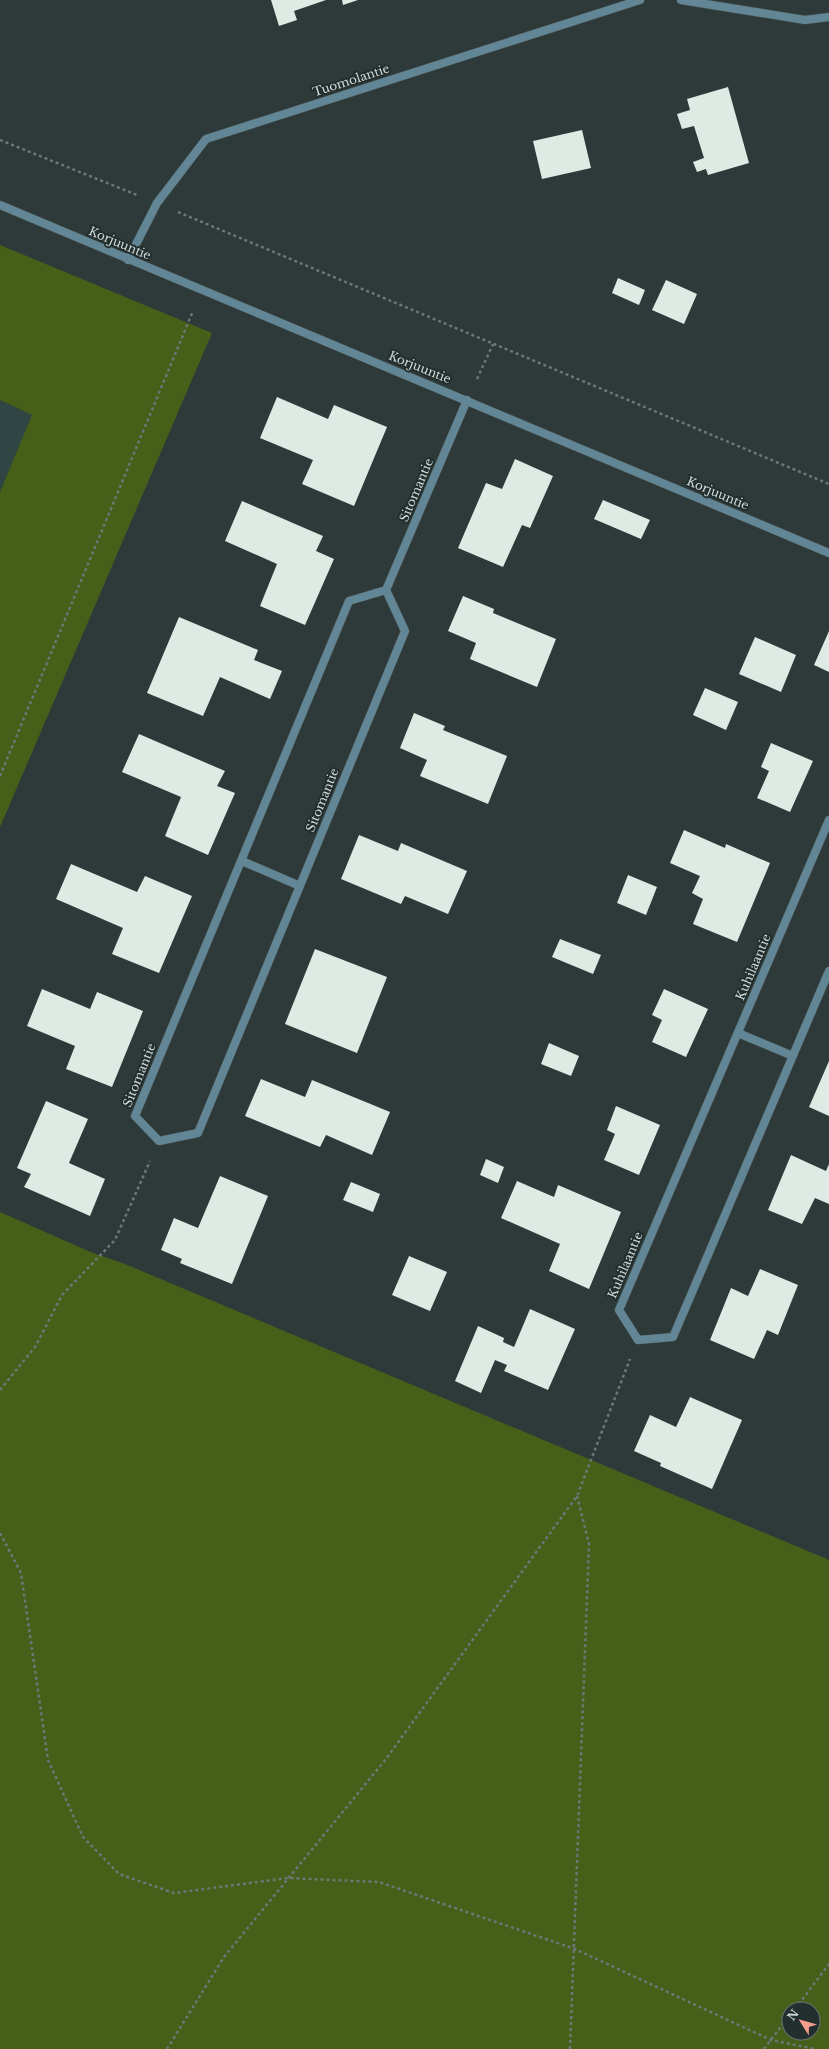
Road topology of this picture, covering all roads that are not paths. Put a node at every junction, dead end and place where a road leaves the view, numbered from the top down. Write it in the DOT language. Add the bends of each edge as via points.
graph roads {
  1 [pos="640,0"];
  2 [pos="681,0"];
  3 [pos="829,17"];
  4 [pos="0,205"];
  5 [pos="128,260"];
  6 [pos="467,400"];
  7 [pos="829,553"];
  8 [pos="386,590"];
  9 [pos="829,820"];
  10 [pos="242,861"];
  11 [pos="300,886"];
  12 [pos="829,971"];
  13 [pos="738,1033"];
  14 [pos="793,1056"];
  1 -- 5 [label="street, Tuomolantie" via="206,139 157,203"];
  2 -- 3 [label="street" via="805,20"];
  4 -- 5 [label="street, Korjuuntie"];
  5 -- 6 [label="street, Korjuuntie"];
  6 -- 7 [label="street, Korjuuntie"];
  6 -- 8 [label="street, Sitomantie"];
  8 -- 10 [label="street, Sitomantie" via="349,601"];
  8 -- 11 [label="street, Sitomantie" via="405,631"];
  9 -- 13 [label="street, Kuhilaantie"];
  10 -- 11 [label="street"];
  10 -- 11 [label="street, Sitomantie" via="135,1116 160,1141 198,1133"];
  12 -- 14 [label="street"];
  13 -- 14 [label="street"];
  13 -- 14 [label="street, Kuhilaantie" via="619,1310 638,1340 673,1337"];
}
